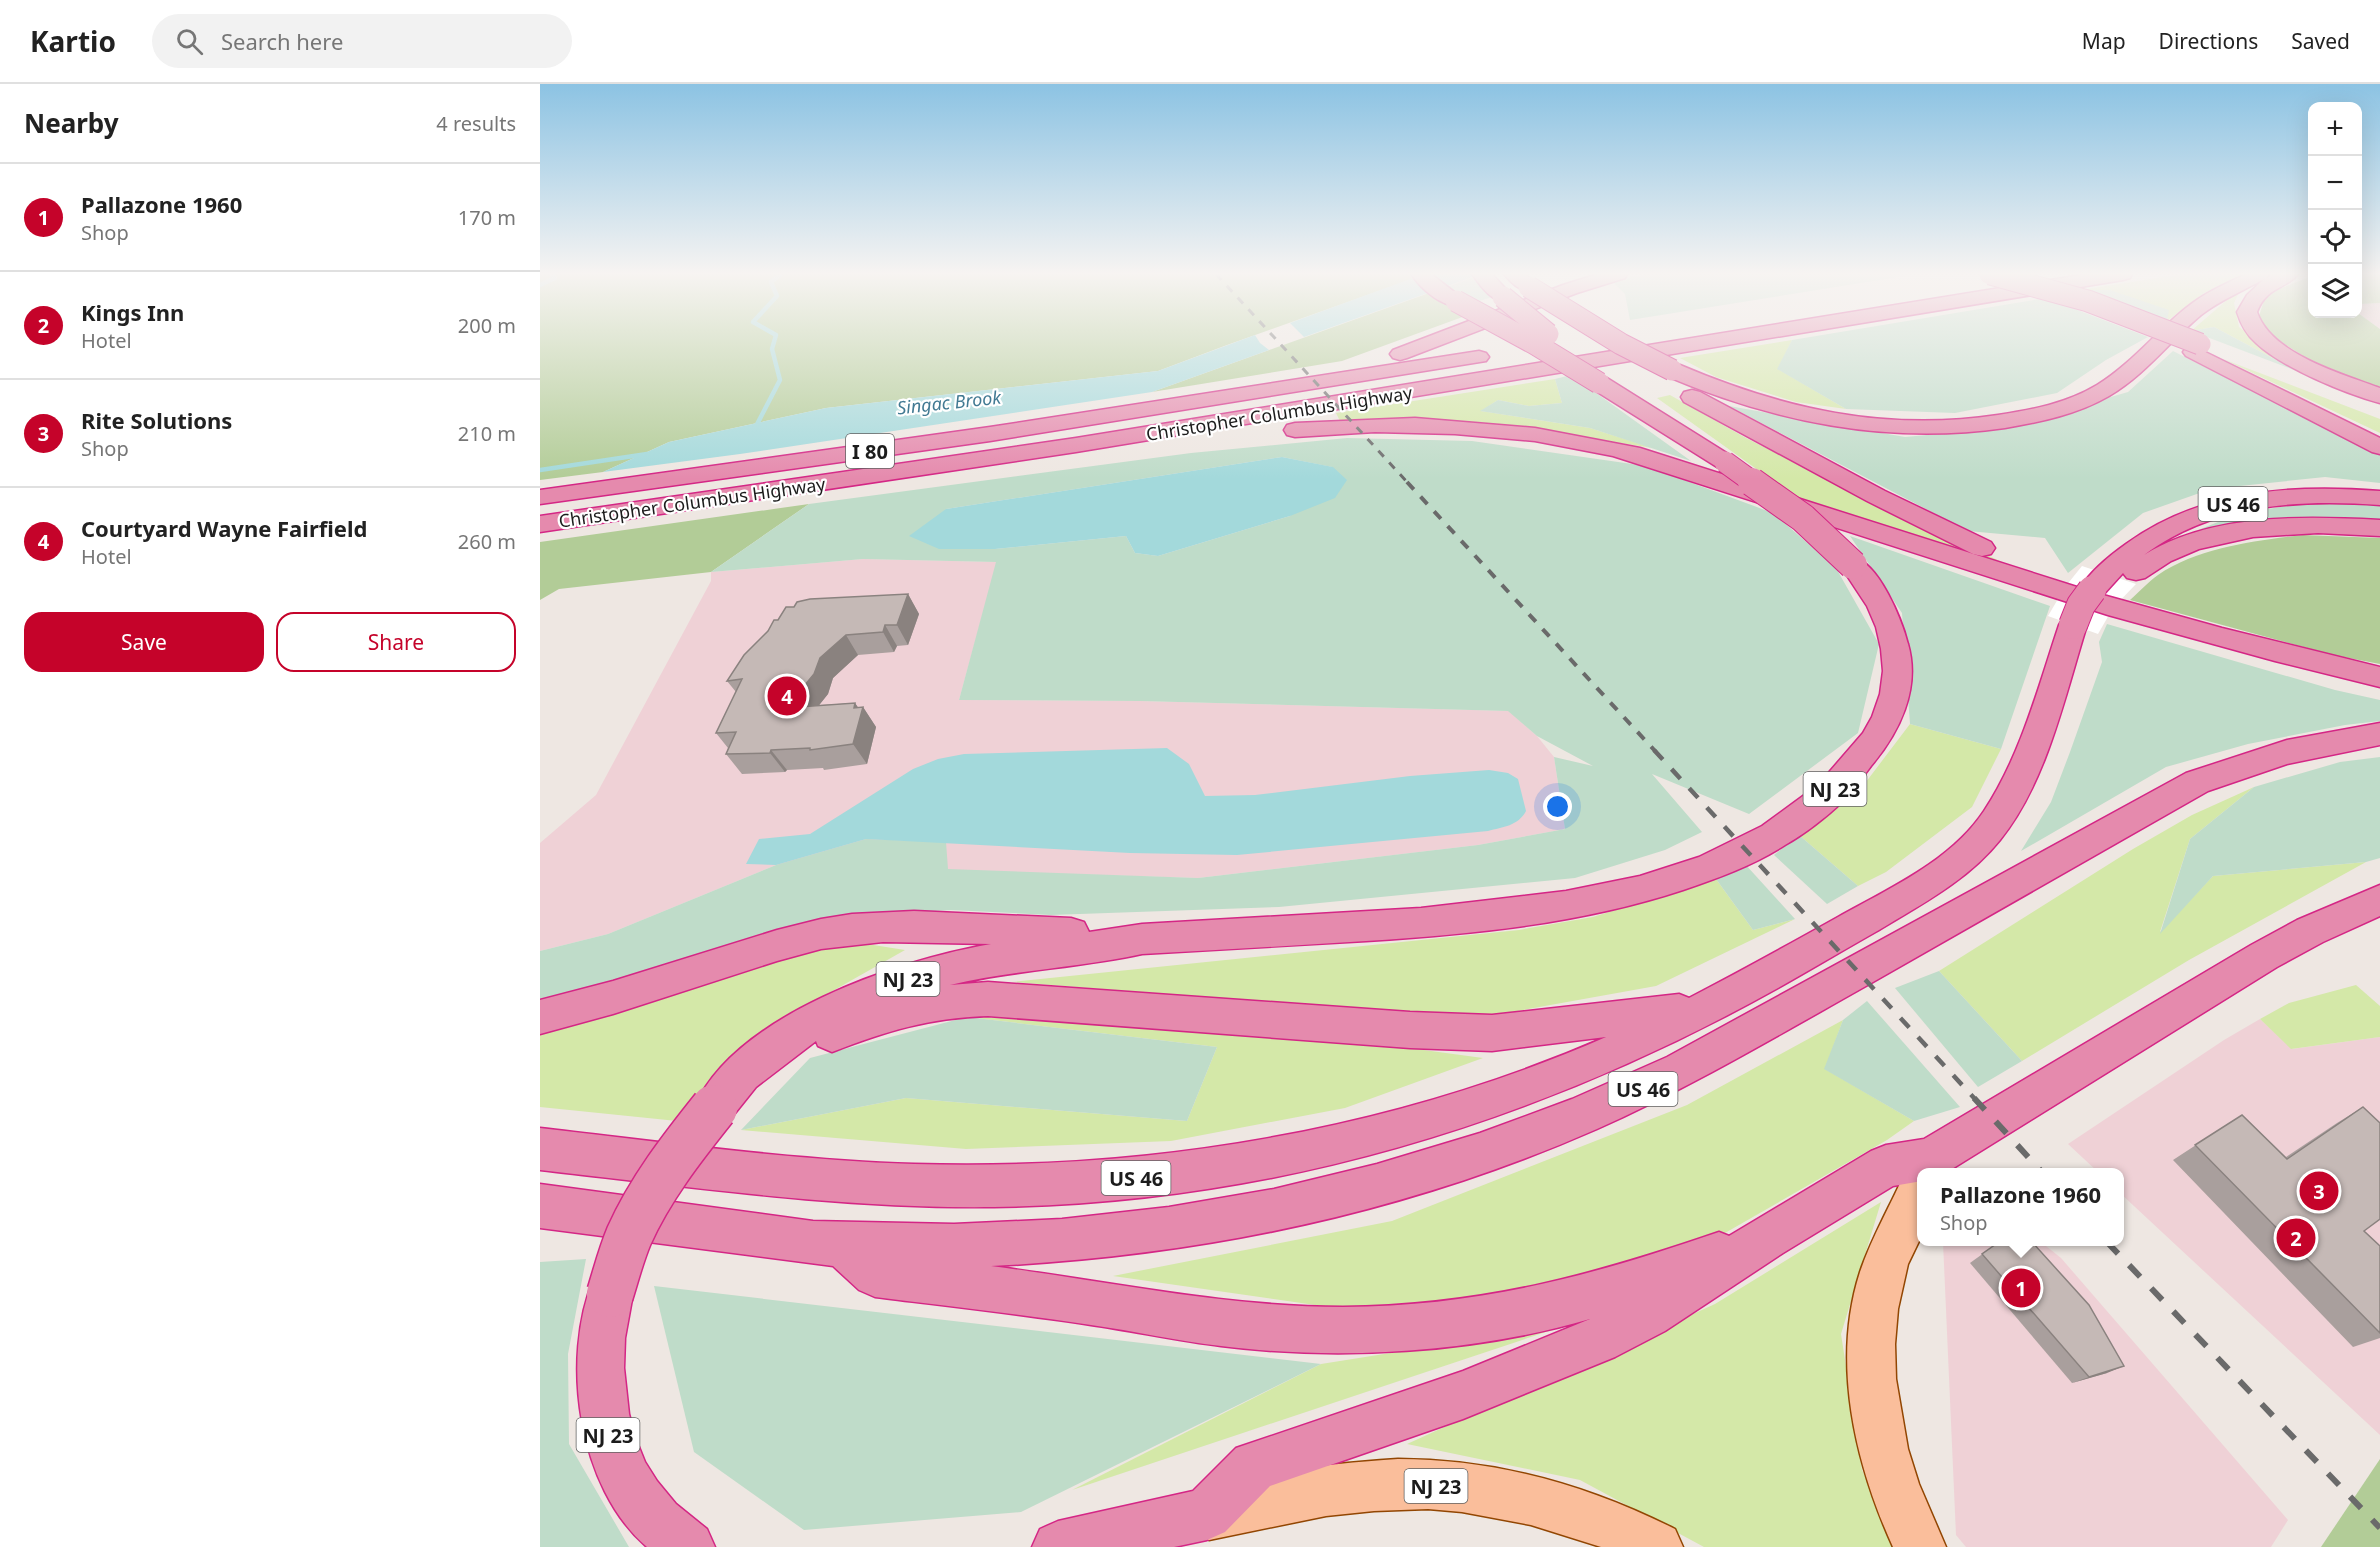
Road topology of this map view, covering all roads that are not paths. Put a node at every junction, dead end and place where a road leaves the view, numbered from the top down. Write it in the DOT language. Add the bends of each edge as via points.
graph roads {
  1 [pos="1433,342"];
  2 [pos="1532,342"];
  3 [pos="1559,342"];
  4 [pos="1570,342"];
  5 [pos="1606,342"];
  6 [pos="1709,342"];
  7 [pos="2160,342"];
  8 [pos="2182,342"];
  9 [pos="2267,342"];
  10 [pos="2197,348"];
  11 [pos="1662,372"];
  12 [pos="1607,381"];
  13 [pos="2380,396"];
  14 [pos="1200,402"];
  15 [pos="2380,412"];
  16 [pos="2380,447"];
  17 [pos="828,483"];
  18 [pos="540,496"];
  19 [pos="2380,498"];
  20 [pos="540,524"];
  21 [pos="2380,528"];
  22 [pos="2107,581"];
  23 [pos="2156,618"];
  24 [pos="2380,677"];
  25 [pos="2380,734"];
  26 [pos="2380,900"];
  27 [pos="1142,939"];
  28 [pos="1706,1008"];
  29 [pos="540,1017"];
  30 [pos="714,1108"];
  31 [pos="540,1149"];
  32 [pos="1932,1168"];
  33 [pos="1917,1171"];
  34 [pos="1917,1200"];
  35 [pos="540,1206"];
  36 [pos="1767,1237"];
  37 [pos="842,1245"];
  38 [pos="1207,1514"];
  39 [pos="689,1547"];
  40 [pos="1058,1547"];
  41 [pos="1657,1547"];
  42 [pos="1920,1547"];
  1 -- 14 [label="highway" via="1408,352"];
  2 -- 12 [label="highway, bridge"];
  3 -- 12 [label="highway, bridge"];
  4 -- 14 [label="highway, Christopher Columbus Highway / I 80"];
  5 -- 11 [label="highway, bridge"];
  6 -- 17 [label="highway, Christopher Columbus Highway / I 80"];
  7 -- 11 [label="highway" via="2104,390 2070,406 2004,422 1925,428 1838,422 1756,403"];
  8 -- 10 [label="highway, bridge"];
  9 -- 13 [label="highway" via="2289,356"];
  10 -- 15 [label="highway"];
  10 -- 16 [label="highway"];
  11 -- 23 [label="highway" via="1758,433 1948,532"];
  12 -- 27 [label="highway, NJ 23, bridge" via="1803,518 1854,565 1880,601 1890,624 1899,670 1888,715 1851,773 1825,799 1736,856 1608,898 1540,912 1453,921"];
  14 -- 18 [label="highway, Christopher Columbus Highway / I 80"];
  17 -- 20 [label="highway, Christopher Columbus Highway / I 80"];
  17 -- 23 [label="highway" via="1328,427 1430,425 1524,433 1644,457 2068,595"];
  19 -- 22 [label="highway, US 46" via="2305,495 2235,503 2199,513 2139,545"];
  21 -- 22 [label="highway" via="2315,526 2233,533 2170,552"];
  22 -- 28 [label="highway, US 46, bridge" via="2081,605 2022,774 1994,824 1948,869 1919,889"];
  23 -- 24 [label="highway"];
  25 -- 37 [label="highway, US 46" via="2284,751 2197,782 1681,1070 1549,1131 1476,1157 1317,1202 1144,1233 1057,1242"];
  26 -- 32 [label="highway" via="2264,956"];
  27 -- 29 [label="highway" via="1116,934 932,926 857,928 776,945"];
  27 -- 30 [label="highway, NJ 23" via="976,962 875,991 806,1025 773,1048 737,1078"];
  28 -- 30 [label="highway" via="1492,1033 988,999 938,1001 883,1014 830,1035 777,1064"];
  28 -- 31 [label="highway, US 46" via="1551,1079 1442,1116 1294,1153 1139,1177 987,1186 913,1185"];
  30 -- 39 [label="highway, NJ 23, bridge" via="650,1196 632,1230 610,1294 601,1342 601,1392 608,1434 625,1480 654,1520"];
  33 -- 36 [label="highway" via="1886,1166"];
  34 -- 42 [label="main road" via="1882,1275 1872,1340 1874,1386 1886,1457"];
  35 -- 37 [label="highway, US 46"];
  36 -- 37 [label="highway" via="1634,1284 1520,1313 1420,1326 1341,1330 1222,1323 875,1274"];
  36 -- 38 [label="highway" via="1649,1315 1598,1340 1463,1395 1254,1466"];
  38 -- 40 [label="highway, NJ 23"];
  38 -- 41 [label="main road, NJ 23" via="1341,1490 1399,1484 1464,1487 1583,1515"];
}
